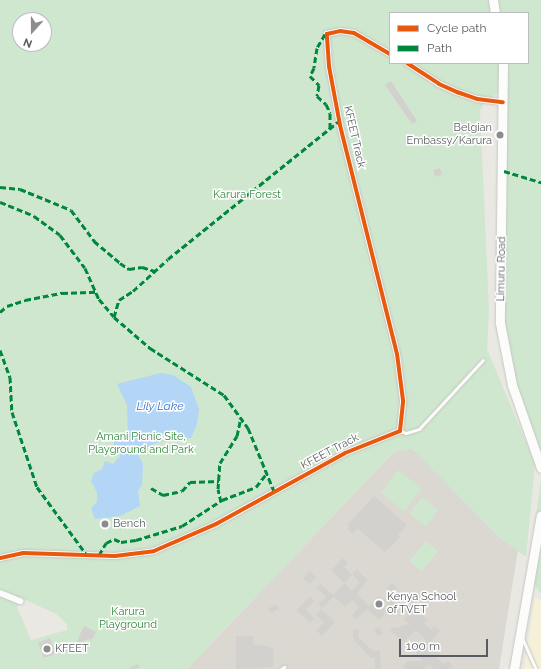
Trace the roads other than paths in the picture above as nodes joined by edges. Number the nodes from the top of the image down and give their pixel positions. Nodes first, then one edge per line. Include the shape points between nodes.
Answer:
1 (493, 0) edge
2 (495, 12) edge
3 (389, 53) edge
4 (409, 64) edge
5 (503, 64) edge
6 (502, 102) junction
7 (483, 360) dead end
8 (400, 431) junction
9 (541, 468) edge
10 (541, 515) edge
11 (535, 551) junction
12 (0, 558) edge
13 (0, 593) edge
14 (20, 601) dead end
15 (520, 635) junction
16 (511, 669) edge
17 (514, 669) edge
18 (536, 669) edge

1 - 2 main road
3 - 8 street, KFEET Track via 354,33 340,31 327,34 329,66 340,124 397,354 403,400
4 - 6 street via 439,84 457,92 477,100
5 - 6 main road, Limuru Road
6 - 9 main road, Limuru Road via 500,323 512,385
7 - 8 lane via 419,429 406,433
8 - 12 street, KFEET Track via 345,453 216,524 154,551 115,556 23,553
10 - 11 main road
11 - 15 main road
11 - 16 main road
13 - 14 street
15 - 17 main road
15 - 18 lane

